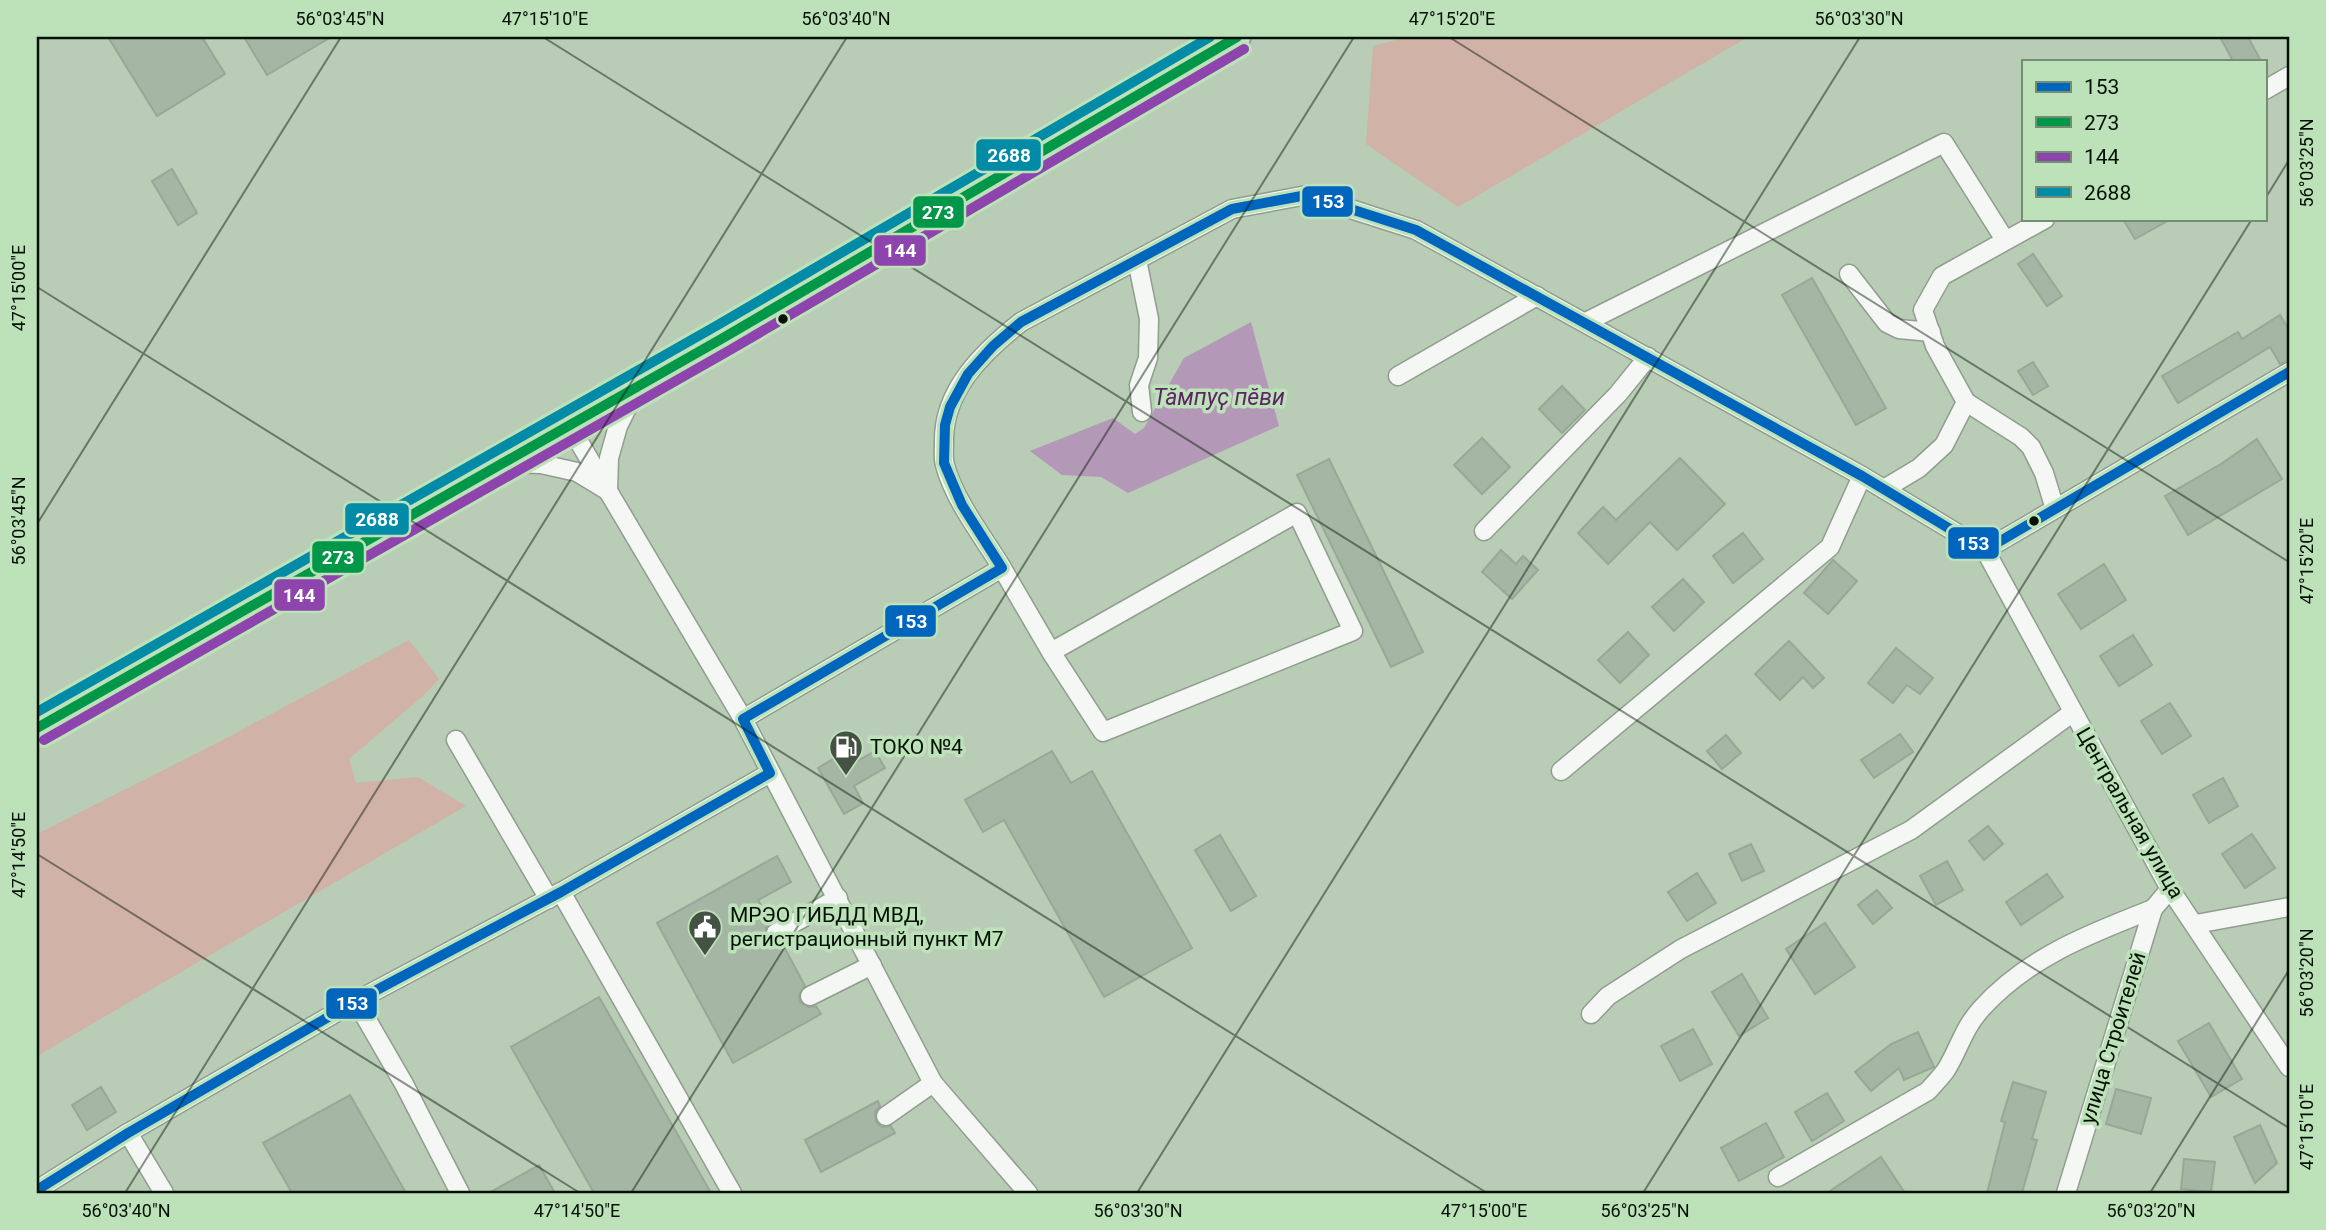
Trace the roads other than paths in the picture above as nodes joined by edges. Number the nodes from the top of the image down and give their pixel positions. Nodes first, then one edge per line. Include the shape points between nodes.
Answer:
1 (1237, 37) edge
2 (2289, 76) edge
3 (2266, 89) edge
4 (2043, 220) edge
5 (2005, 240) junction
6 (1137, 260) junction
7 (1849, 274) dead end
8 (1537, 296) junction
9 (1586, 322) junction
10 (1931, 332) junction
11 (1648, 357) junction
12 (2289, 372) edge
13 (1398, 376) dead end
14 (637, 386) junction
15 (1966, 402) junction
16 (1142, 412) dead end
17 (569, 425) junction
18 (503, 463) junction
19 (1862, 476) junction
20 (1884, 489) junction
21 (608, 491) junction
22 (2055, 509) junction
23 (1485, 531) dead end
24 (1985, 550) junction
25 (1002, 568) junction
26 (1051, 652) junction
27 (2072, 713) junction
28 (743, 719) junction
29 (37, 728) edge
30 (456, 740) dead end
31 (1561, 771) dead end
32 (770, 773) junction
33 (2170, 889) junction
34 (555, 896) junction
35 (838, 898) junction
36 (2289, 907) edge
37 (2152, 909) junction
38 (2196, 924) junction
39 (776, 933) dead end
40 (872, 965) junction
41 (810, 996) dead end
42 (356, 1001) junction
43 (1591, 1014) dead end
44 (2289, 1068) edge
45 (933, 1083) junction
46 (886, 1116) dead end
47 (128, 1133) junction
48 (1778, 1177) dead end
49 (37, 1190) edge
50 (164, 1193) edge
51 (460, 1193) edge
52 (732, 1193) edge
53 (1028, 1193) edge
54 (2066, 1193) edge

1 - 14 highway
2 - 3 street
4 - 5 street
5 - 9 street via 1944,143
5 - 10 street via 1942,275 1923,310
6 - 8 street via 1232,209 1307,195 1416,230
6 - 16 street via 1149,319 1148,358 1139,385
6 - 25 street via 1021,322 992,345 953,398 943,428 944,464
7 - 10 street via 1888,323 1899,329
8 - 9 street
8 - 13 street
9 - 11 street
10 - 15 street
11 - 19 street
11 - 23 street
12 - 22 street
14 - 17 highway
14 - 21 street via 609,458
15 - 20 street via 1944,445 1919,468
15 - 22 street via 2031,447
17 - 18 highway
17 - 21 street
18 - 21 street via 541,464 577,472
18 - 29 highway
19 - 20 street
19 - 31 street via 1830,547
20 - 24 street
21 - 28 street
22 - 24 street
24 - 27 street, Центральная улица
25 - 26 street
25 - 28 street
26 - 26 street via 1103,732 1353,631 1297,513
27 - 33 street, Центральная улица
27 - 43 street via 1911,830 1681,949 1608,996
28 - 32 street
30 - 34 street
32 - 34 street
32 - 35 street
33 - 37 street, улица Строителей
33 - 38 street, Центральная улица
34 - 42 street
34 - 52 street
35 - 39 street
35 - 40 street
36 - 38 street
37 - 48 street via 2076,939 2018,974 1963,1032 1946,1070 1928,1091
37 - 54 street, улица Строителей
38 - 44 street, Центральная улица
40 - 41 street
40 - 45 street
42 - 47 street
42 - 51 street
45 - 46 street
45 - 53 street
47 - 49 street
47 - 50 street

